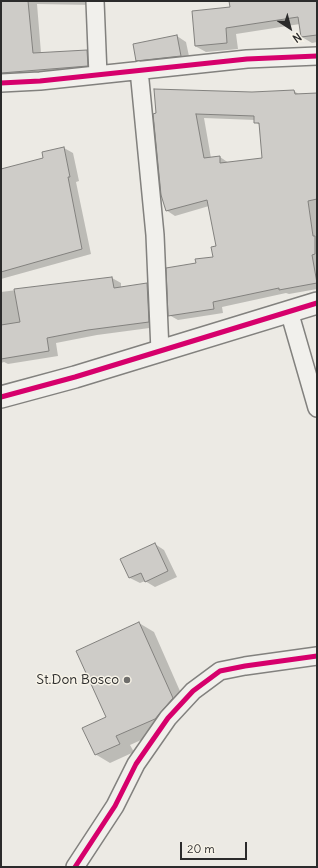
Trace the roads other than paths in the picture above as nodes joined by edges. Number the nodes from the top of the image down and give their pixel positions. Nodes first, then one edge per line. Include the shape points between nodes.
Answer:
1 (95, 1) edge
2 (317, 56) edge
3 (139, 70) junction
4 (98, 74) junction
5 (1, 83) edge
6 (317, 303) edge
7 (289, 311) junction
8 (160, 351) junction
9 (1, 397) edge
10 (317, 408) edge
11 (317, 656) edge
12 (75, 867) edge

1 - 4 street
2 - 3 street via 247,59
3 - 4 street
3 - 8 street via 155,235
4 - 5 street
6 - 7 street
7 - 8 street
7 - 10 street
8 - 9 street
11 - 12 street via 220,671 193,691 168,718 136,764 115,806

